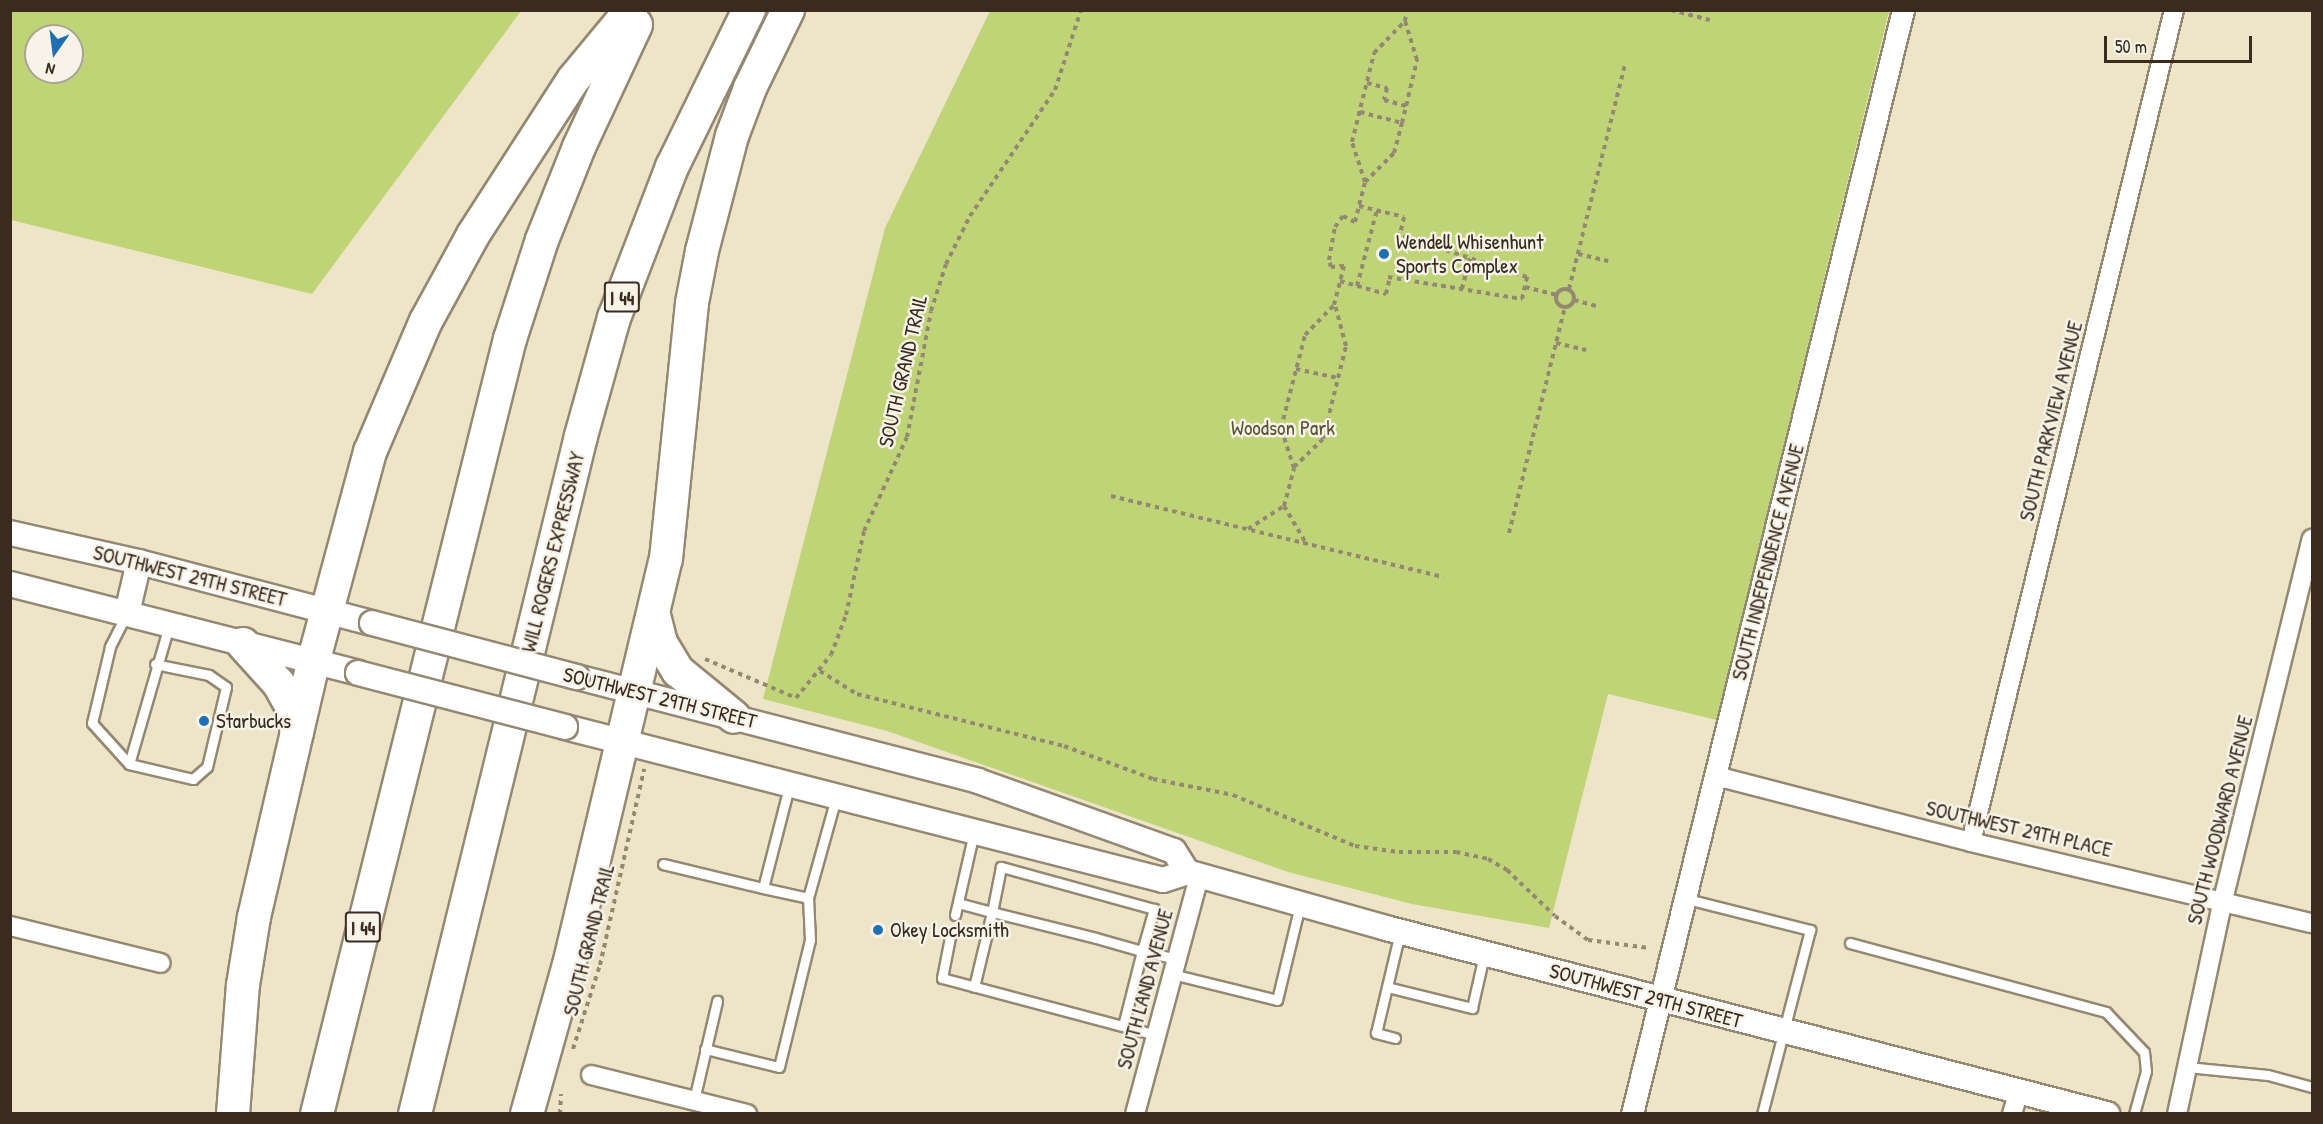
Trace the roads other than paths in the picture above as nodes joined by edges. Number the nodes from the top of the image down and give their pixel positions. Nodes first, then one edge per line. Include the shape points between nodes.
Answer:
1 (632, 10) edge
2 (643, 10) edge
3 (749, 10) edge
4 (788, 10) edge
5 (1903, 10) edge
6 (2174, 10) edge
7 (10, 533) edge
8 (2313, 539) edge
9 (139, 562) junction
10 (10, 584) edge
11 (327, 611) junction
12 (126, 614) junction
13 (654, 614) junction
14 (169, 624) junction
15 (243, 644) junction
16 (313, 663) junction
17 (155, 664) junction
18 (637, 692) junction
19 (734, 717) junction
20 (297, 735) junction
21 (624, 742) junction
22 (129, 764) junction
23 (1716, 776) junction
24 (790, 784) junction
25 (837, 796) junction
26 (974, 832) junction
27 (1971, 842) junction
28 (663, 864) dead end
29 (1193, 874) junction
30 (764, 888) junction
31 (1107, 896) junction
32 (808, 898) junction
33 (1687, 899) junction
34 (2223, 900) junction
35 (958, 903) junction
36 (1300, 905) junction
37 (1104, 906) dead end
38 (1030, 910) dead end
39 (992, 912) junction
40 (955, 915) dead end
41 (1028, 921) junction
42 (1079, 922) dead end
43 (2313, 922) edge
44 (10, 926) edge
45 (1099, 928) dead end
46 (951, 932) dead end
47 (1400, 932) junction
48 (1076, 933) junction
49 (1096, 938) junction
50 (1850, 944) dead end
51 (1143, 951) junction
52 (1485, 953) junction
53 (161, 963) dead end
54 (1174, 967) junction
55 (974, 987) junction
56 (1387, 987) junction
57 (1661, 1000) junction
58 (717, 1001) dead end
59 (1123, 1026) junction
60 (1783, 1032) junction
61 (1156, 1035) junction
62 (1395, 1038) dead end
63 (705, 1049) junction
64 (2187, 1067) junction
65 (591, 1075) dead end
66 (2313, 1087) edge
67 (694, 1100) junction
68 (2016, 1102) edge
69 (232, 1113) edge
70 (317, 1113) edge
71 (414, 1113) edge
72 (527, 1113) edge
73 (747, 1113) edge
74 (1135, 1113) edge
75 (1632, 1113) edge
76 (1762, 1113) edge
77 (2106, 1113) edge
78 (2134, 1113) edge
79 (2177, 1113) edge

1 - 11 highway via 573,80 473,235 426,321 370,452
2 - 70 highway, I 44 via 574,158 510,339
3 - 71 highway, WILL ROGERS EXPRESSWAY / I 44 via 672,167 614,318 578,446
4 - 13 highway via 750,88 732,136 702,251 687,353 675,498
5 - 23 street, SOUTH INDEPENDENCE AVENUE
6 - 27 street, SOUTH PARKVIEW AVENUE
7 - 9 main road, SOUTHWEST 29TH STREET
8 - 34 street, SOUTH WOODWARD AVENUE
9 - 11 main road, SOUTHWEST 29TH STREET
9 - 12 main road
10 - 12 main road, SOUTHWEST 29TH STREET
11 - 16 highway
11 - 18 main road, SOUTHWEST 29TH STREET, bridge
12 - 14 main road, SOUTHWEST 29TH STREET
12 - 22 lane via 110,647 92,723
13 - 18 highway
13 - 19 highway via 661,643 676,668
14 - 15 main road, SOUTHWEST 29TH STREET
14 - 17 lane
15 - 16 main road, SOUTHWEST 29TH STREET
15 - 20 highway via 279,684 293,709
16 - 20 highway
16 - 21 main road, SOUTHWEST 29TH STREET, bridge
17 - 22 lane
17 - 22 lane via 221,680 226,687 225,702 202,775 193,779
18 - 19 main road, SOUTHWEST 29TH STREET
18 - 21 highway
19 - 29 main road, SOUTHWEST 29TH STREET via 986,784 1174,851
20 - 69 highway via 254,917 243,985
21 - 24 main road, SOUTHWEST 29TH STREET
21 - 72 highway via 569,965
23 - 27 street, SOUTHWEST 29TH PLACE
23 - 33 street, SOUTH INDEPENDENCE AVENUE
24 - 25 main road, SOUTHWEST 29TH STREET
24 - 30 lane
25 - 26 main road, SOUTHWEST 29TH STREET
25 - 32 lane
26 - 29 main road, SOUTHWEST 29TH STREET via 1163,880
26 - 35 lane
27 - 34 street, SOUTHWEST 29TH PLACE
28 - 30 lane
29 - 36 main road, SOUTHWEST 29TH STREET
29 - 54 street, SOUTH LAND AVENUE
30 - 32 lane
31 - 37 lane
31 - 39 lane via 1036,883 1001,867
31 - 51 lane via 1154,909
32 - 63 lane via 810,940 779,1067
33 - 57 street, SOUTH INDEPENDENCE AVENUE
33 - 60 lane via 1810,930
34 - 43 street, SOUTHWEST 29TH PLACE
34 - 64 street, SOUTH WOODWARD AVENUE
35 - 39 lane
35 - 40 lane
36 - 47 main road, SOUTHWEST 29TH STREET
36 - 54 lane via 1277,1000
38 - 41 lane
39 - 41 lane
39 - 55 lane
41 - 48 lane via 1053,922
42 - 48 lane
44 - 53 street
45 - 49 lane
46 - 55 lane via 942,978
47 - 52 main road, SOUTHWEST 29TH STREET
47 - 56 lane
48 - 49 lane
49 - 51 lane
50 - 78 lane via 2106,1012 2144,1052 2146,1071
51 - 54 lane
51 - 59 lane
52 - 56 lane via 1472,1008
52 - 57 main road, SOUTHWEST 29TH STREET
54 - 61 street, SOUTH LAND AVENUE
55 - 59 lane
56 - 62 lane via 1376,1033
57 - 60 main road, SOUTHWEST 29TH STREET
57 - 75 street, SOUTH INDEPENDENCE AVENUE
58 - 63 lane
59 - 61 lane
60 - 68 main road, SOUTHWEST 29TH STREET
60 - 76 lane
61 - 74 street, SOUTH LAND AVENUE
63 - 67 lane
64 - 66 lane via 2268,1075
64 - 79 street, SOUTH WOODWARD AVENUE
65 - 67 street
67 - 73 street
68 - 77 main road, SOUTHWEST 29TH STREET

